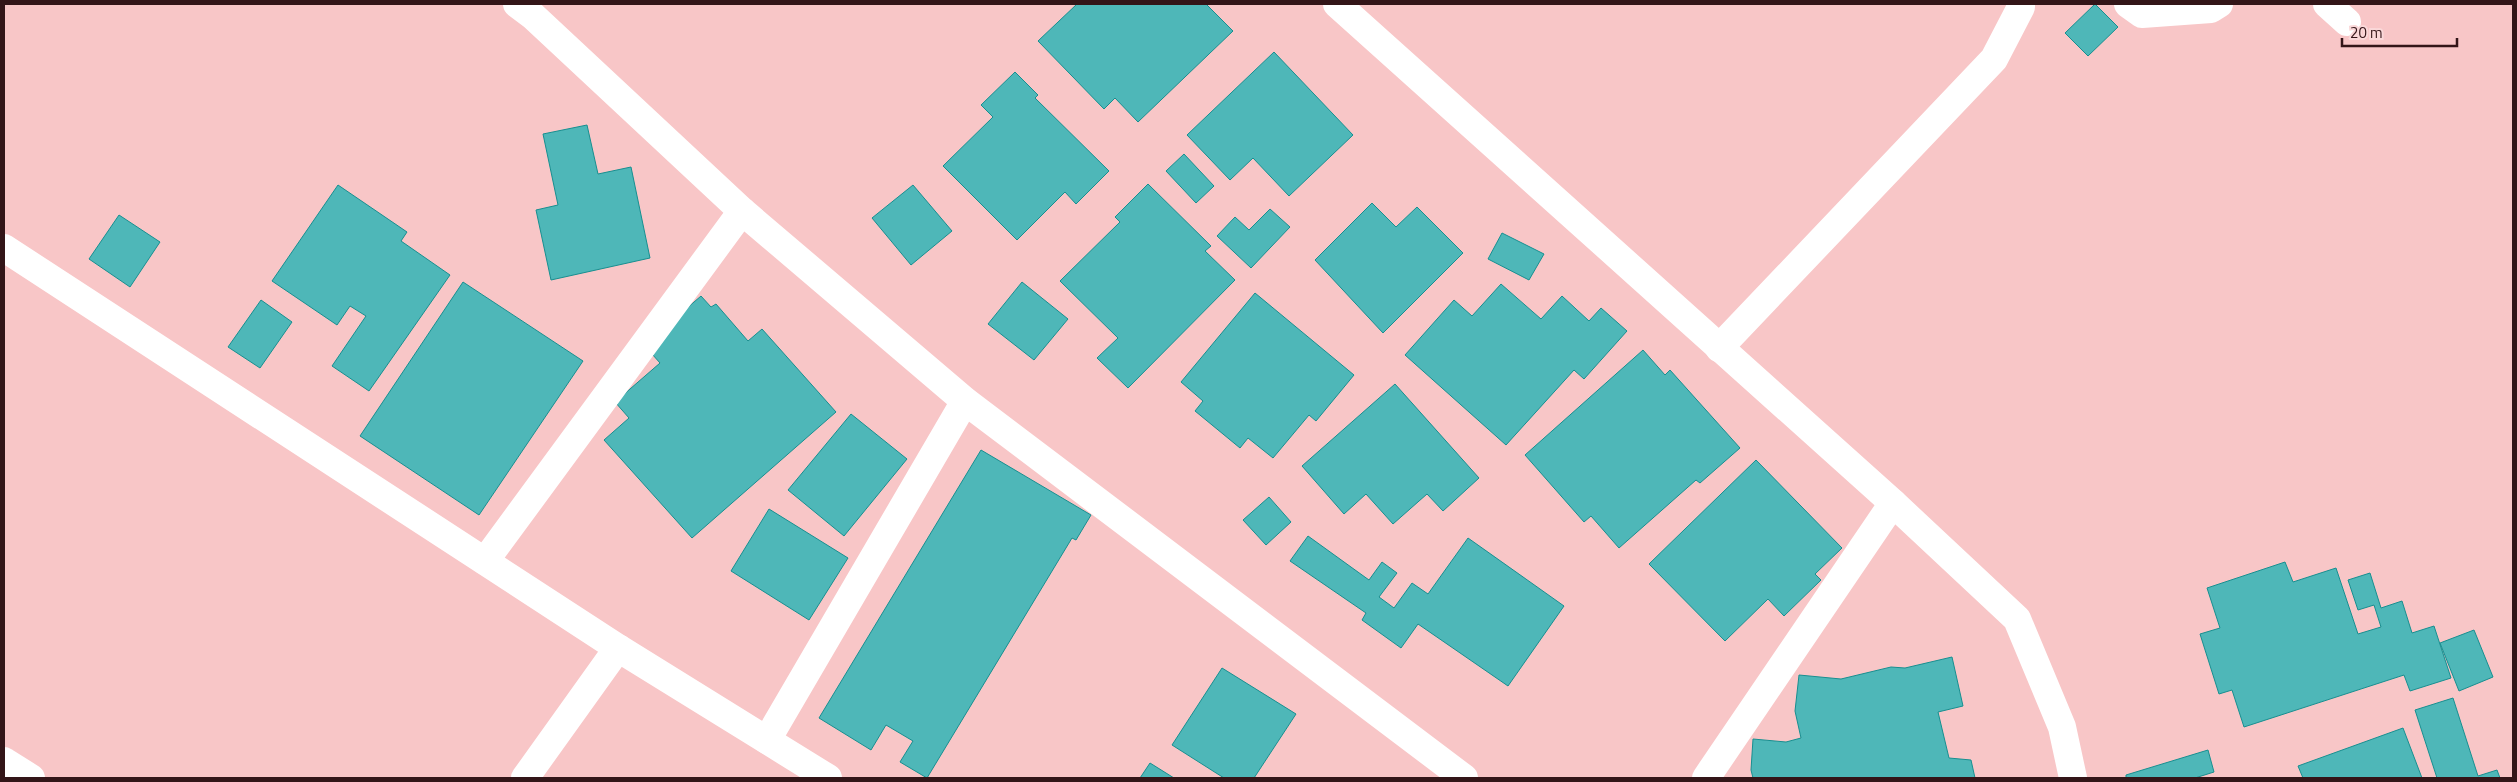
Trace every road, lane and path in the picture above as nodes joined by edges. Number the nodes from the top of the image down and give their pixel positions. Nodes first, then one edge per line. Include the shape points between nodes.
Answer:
1 (1337, 4) edge
2 (2020, 4) edge
3 (2128, 4) edge
4 (2219, 4) edge
5 (2327, 4) edge
6 (532, 8) edge
7 (2347, 22) dead end
8 (742, 211) junction
9 (4, 248) edge
10 (1719, 348) junction
11 (966, 401) junction
12 (1893, 503) junction
13 (485, 561) junction
14 (618, 648) junction
15 (767, 740) junction
16 (4, 761) edge
17 (4, 766) edge
18 (27, 778) edge
19 (31, 778) edge
20 (525, 778) edge
21 (828, 778) edge
22 (1464, 778) edge
23 (1706, 778) edge
24 (2073, 778) edge

1 - 10 street
2 - 10 street via 1994,58
3 - 4 street via 2142,14 2211,9
5 - 7 street
6 - 8 street
8 - 11 street
8 - 13 street
9 - 13 street
10 - 12 street
11 - 15 street
11 - 22 street
12 - 23 street
12 - 24 street via 2017,619 2062,727
13 - 14 street
14 - 15 street
14 - 20 street
15 - 21 street
16 - 19 street
17 - 18 street

